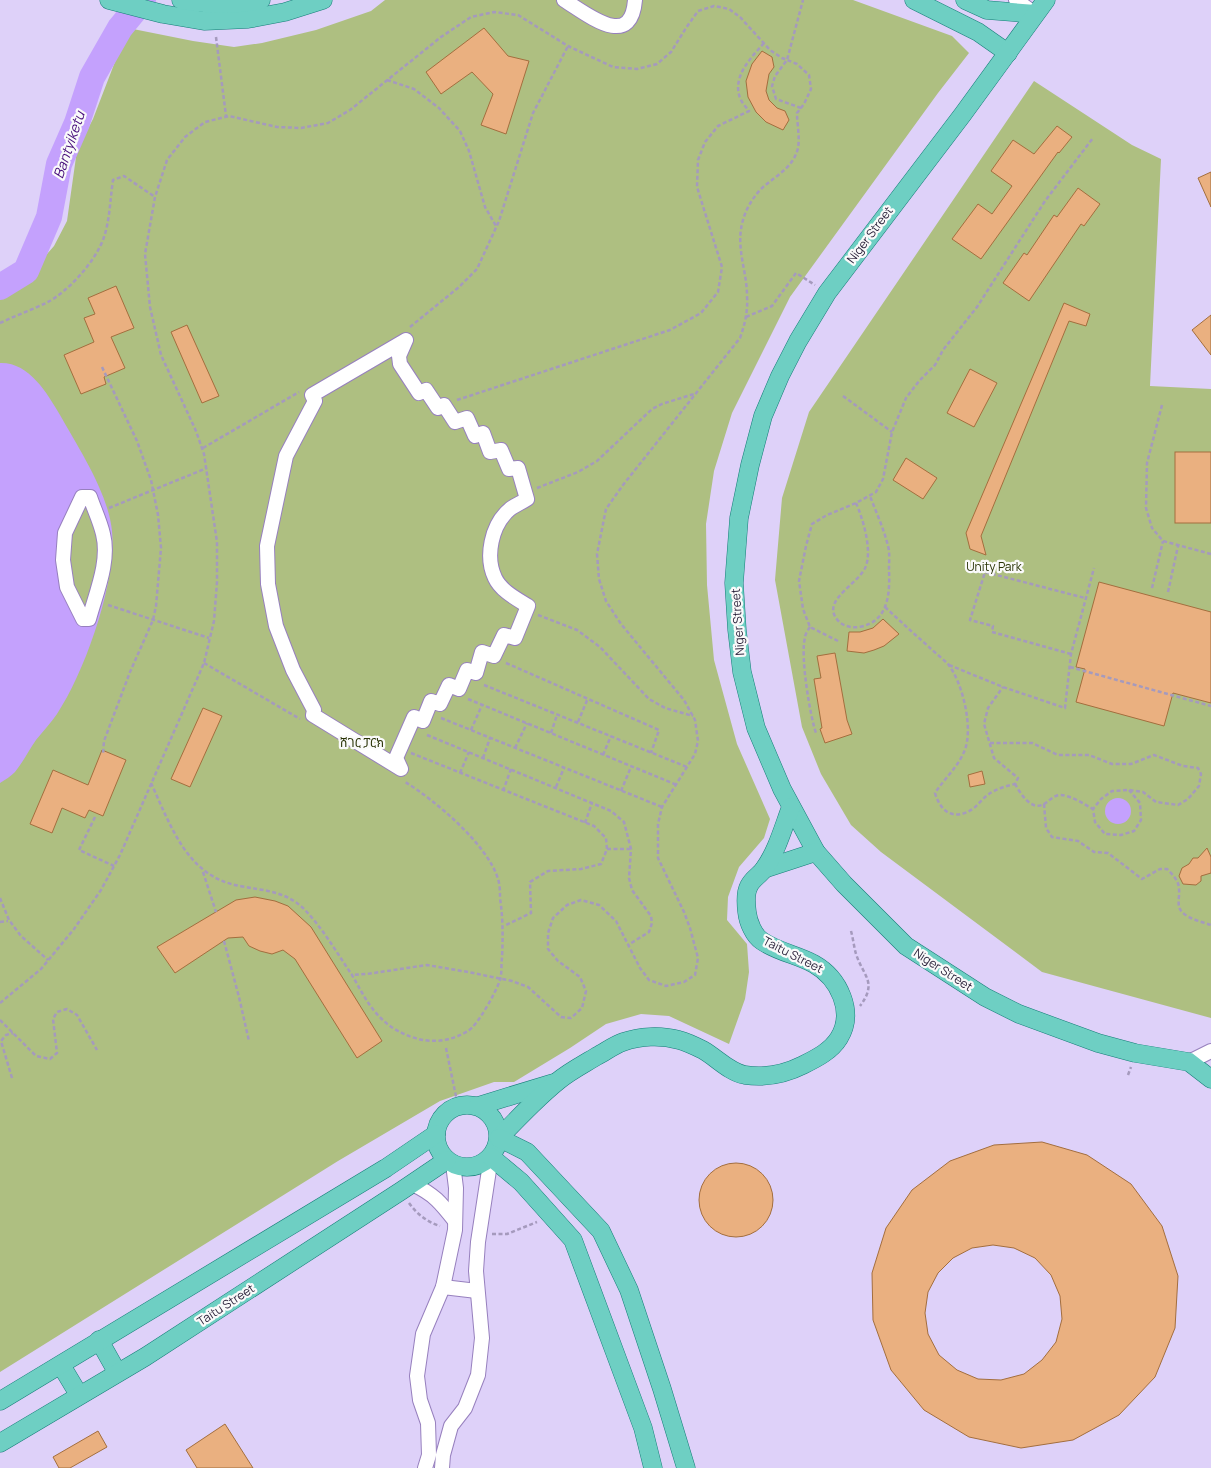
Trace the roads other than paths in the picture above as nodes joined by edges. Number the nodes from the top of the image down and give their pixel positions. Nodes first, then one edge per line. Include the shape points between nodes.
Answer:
1 (109, 0) edge
2 (181, 0) edge
3 (261, 0) edge
4 (323, 0) edge
5 (564, 0) edge
6 (635, 0) edge
7 (914, 0) edge
8 (965, 0) edge
9 (1016, 0) edge
10 (1046, 0) edge
11 (1035, 14) junction
12 (1008, 53) junction
13 (82, 497) joint
14 (409, 727) joint
15 (791, 807) junction
16 (816, 852) junction
17 (764, 869) junction
18 (1211, 1051) edge
19 (1189, 1062) junction
20 (1211, 1079) edge
21 (558, 1081) junction
22 (478, 1106) junction
23 (436, 1134) junction
24 (499, 1138) junction
25 (491, 1157) junction
26 (450, 1162) junction
27 (412, 1184) junction
28 (455, 1221) junction
29 (443, 1286) junction
30 (476, 1291) junction
31 (100, 1340) junction
32 (61, 1365) junction
33 (117, 1372) junction
34 (79, 1395) junction
35 (0, 1401) edge
36 (428, 1423) junction
37 (451, 1426) junction
38 (1, 1439) edge
39 (424, 1468) edge
40 (442, 1468) edge
41 (653, 1468) edge
42 (686, 1468) edge

1 - 4 main road via 204,21 248,20
2 - 3 main road via 245,3
5 - 6 street via 608,26 620,27 628,23
7 - 12 main road via 978,32
8 - 11 main road via 987,10
9 - 11 street
10 - 11 main road, Niger Street
11 - 12 main road, Niger Street
12 - 15 main road, Niger Street via 827,293 798,341 763,416 739,518 734,583 737,630 742,672 756,728
13 - 13 street via 65,533 63,560 68,587 84,620 89,619 104,565 104,535 90,497
14 - 14 street via 396,758 401,769 313,715 314,710 293,670 276,626 268,584 266,546 286,456 315,401 312,395 406,340 399,356 400,364 418,393 426,390 438,408 444,405 455,422 466,418 475,436 483,433 490,452 501,450 510,470 518,468 527,500 510,510 500,522 490,558 495,580 528,606 515,638 504,635 494,656 482,652 476,673 466,670 459,689 449,685 440,704 431,701 423,721 414,717
15 - 16 main road, Niger Street
15 - 17 main road, Taitu Street via 779,842
16 - 17 main road
16 - 19 main road, Niger Street via 906,946 986,997 1019,1014 1098,1043
17 - 21 main road, Taitu Street via 748,886 747,913 752,927 761,941 814,964 837,985 844,1002 845,1021 833,1046 790,1072 759,1076 743,1075 684,1042 658,1036 640,1038 621,1042
18 - 19 street
19 - 20 main road, Niger Street
21 - 22 main road
21 - 24 main road
22 - 23 main road via 468,1104 449,1110 442,1117
22 - 24 main road via 494,1119
23 - 26 main road via 440,1151
23 - 31 main road via 386,1168
24 - 25 main road
24 - 42 main road via 527,1152 601,1231 629,1290
25 - 26 main road via 473,1166
25 - 30 street via 478,1242
25 - 41 main road via 521,1182 572,1240 643,1428
26 - 27 main road, Taitu Street
26 - 28 street via 456,1188
27 - 28 street via 428,1192
27 - 33 main road, Taitu Street
28 - 29 street
29 - 30 street
29 - 36 street via 423,1334 417,1376 420,1400
30 - 37 street via 482,1338 478,1375 465,1408
31 - 32 main road
31 - 33 main road
32 - 34 main road
32 - 35 main road
33 - 34 main road, Taitu Street
34 - 38 main road, Taitu Street
36 - 37 street
36 - 39 street via 429,1455
37 - 40 street

